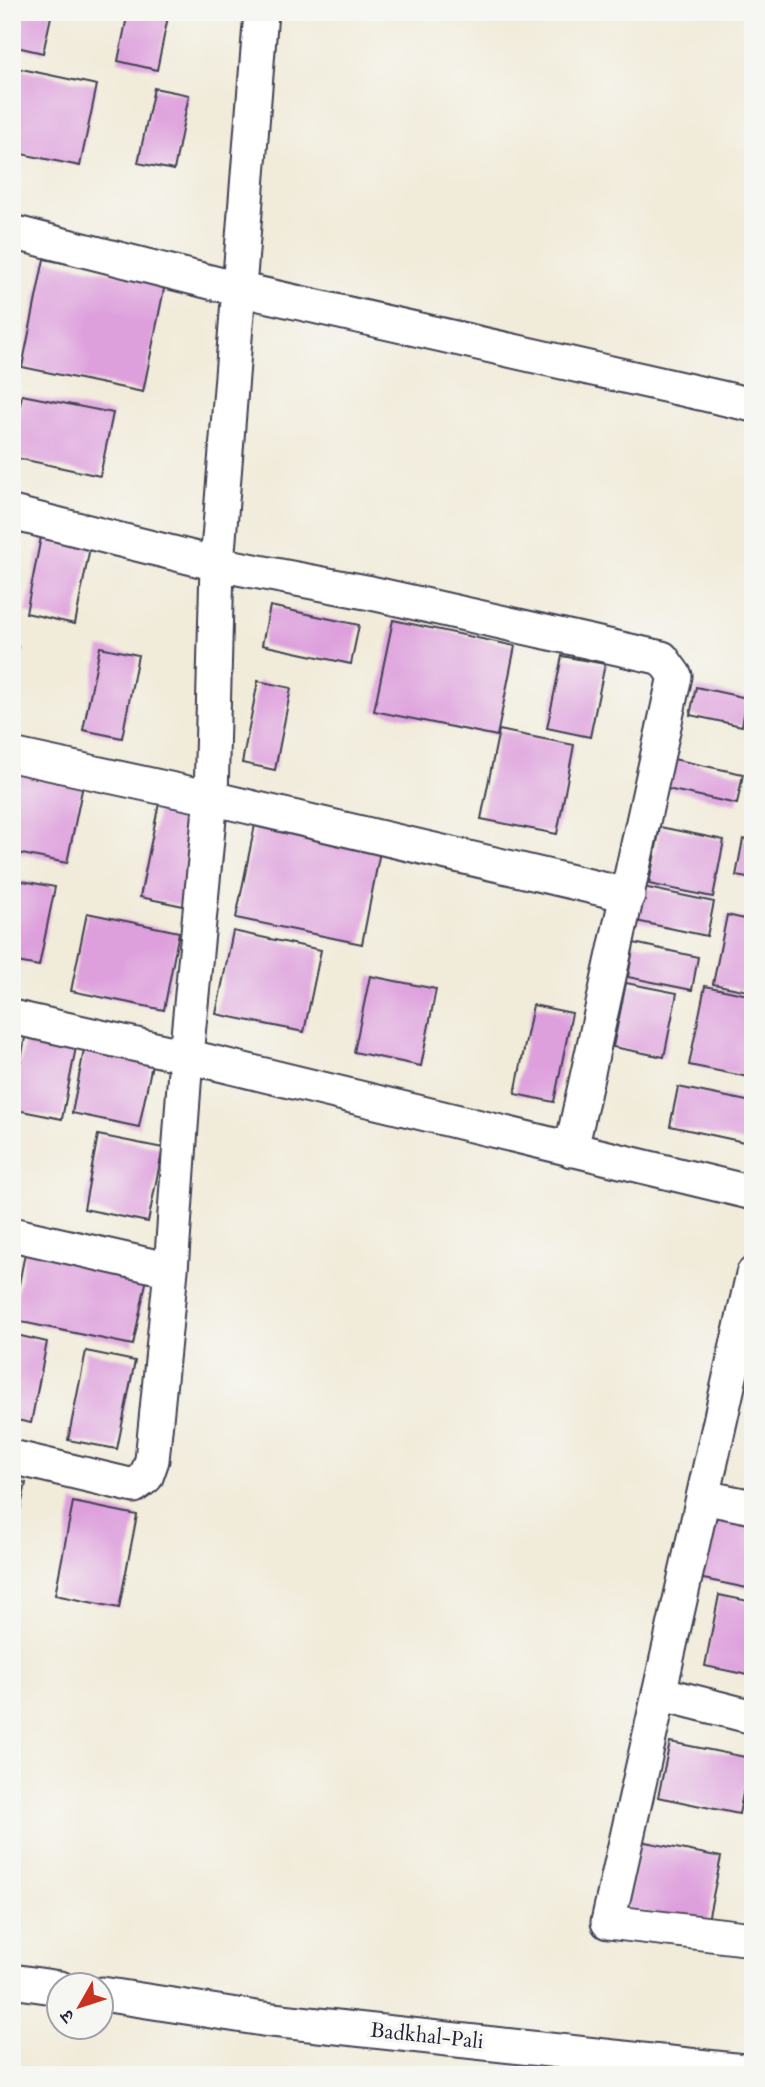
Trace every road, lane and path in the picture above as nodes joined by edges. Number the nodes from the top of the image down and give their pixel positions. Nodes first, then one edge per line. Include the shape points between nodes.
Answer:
1 (261, 12) edge
2 (12, 232) edge
3 (238, 289) junction
4 (753, 405) edge
5 (12, 513) edge
6 (217, 564) junction
7 (12, 755) edge
8 (211, 798) junction
9 (628, 895) junction
10 (12, 1017) edge
11 (186, 1056) junction
12 (571, 1150) junction
13 (753, 1193) edge
14 (12, 1234) edge
15 (170, 1270) junction
16 (753, 1275) edge
17 (12, 1457) edge
18 (703, 1497) junction
19 (753, 1507) edge
20 (659, 1693) junction
21 (753, 1717) edge
22 (753, 1939) edge
23 (12, 1981) edge
24 (46, 1986) edge
25 (116, 1996) edge
26 (753, 2072) edge

1 - 3 street
2 - 3 street
3 - 4 street
3 - 6 street
5 - 6 street
6 - 8 street
6 - 9 street via 371,593 662,659 676,676
7 - 8 street
8 - 9 street
8 - 11 street
9 - 12 street
10 - 11 street
11 - 12 street
11 - 15 street
12 - 13 street
14 - 15 street
15 - 17 street via 152,1460 146,1477 134,1486
16 - 18 street
18 - 19 street
18 - 20 street
20 - 21 street
20 - 22 street via 608,1922
23 - 24 street
25 - 26 street, Badkhal-Pali via 263,2018

